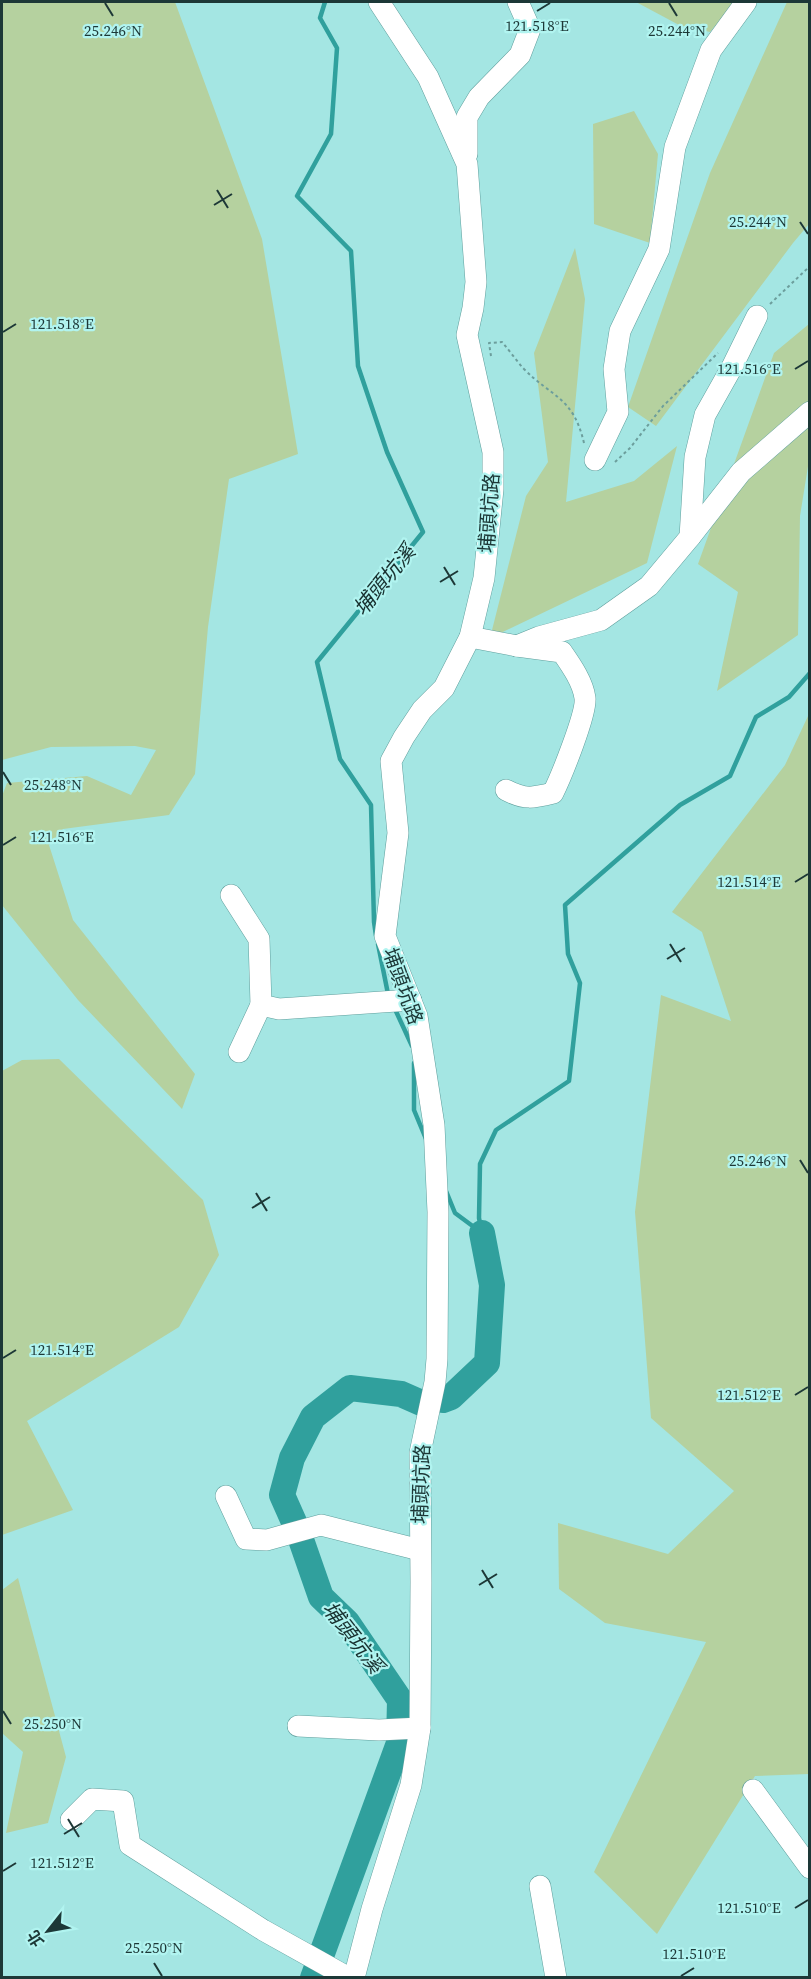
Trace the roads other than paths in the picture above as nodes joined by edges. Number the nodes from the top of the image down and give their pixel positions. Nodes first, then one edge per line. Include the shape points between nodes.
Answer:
1 (379, 2) edge
2 (518, 2) edge
3 (746, 2) edge
4 (467, 164) junction
5 (758, 316) dead end
6 (810, 412) edge
7 (595, 460) dead end
8 (690, 537) junction
9 (470, 637) junction
10 (517, 646) junction
11 (506, 790) dead end
12 (231, 895) dead end
13 (398, 1001) junction
14 (261, 1005) junction
15 (239, 1052) dead end
16 (226, 1496) dead end
17 (420, 1550) junction
18 (298, 1726) dead end
19 (420, 1728) junction
20 (753, 1790) dead end
21 (71, 1820) dead end
22 (810, 1868) edge
23 (540, 1886) dead end
24 (349, 1977) edge
25 (354, 1977) edge
26 (556, 1977) edge

1 - 4 street, 埔頭坑路 via 429,77
2 - 4 street via 530,29 520,55 479,97 467,117
3 - 7 street via 711,50 675,147 659,249 620,331 614,369 618,412
4 - 9 street, 埔頭坑路 via 476,282 467,335 493,452 484,578
5 - 8 street via 705,415 695,457
6 - 8 street via 741,472
8 - 10 street via 649,586 601,620
9 - 10 street
9 - 13 street, 埔頭坑路 via 444,687 422,710 391,761 398,833 385,936
10 - 11 street via 562,652 574,669 586,700 553,793 520,797
12 - 14 street via 259,939
13 - 14 street via 279,1009
13 - 17 street, 埔頭坑路 via 417,1016 434,1125 438,1212 437,1359 420,1453
14 - 15 street
16 - 17 street via 246,1539 267,1540 321,1525
17 - 19 street, 埔頭坑路
18 - 19 street
19 - 25 street, 埔頭坑路 via 411,1785
20 - 22 street
21 - 24 street via 92,1798 123,1801 130,1845 272,1935
23 - 26 street

